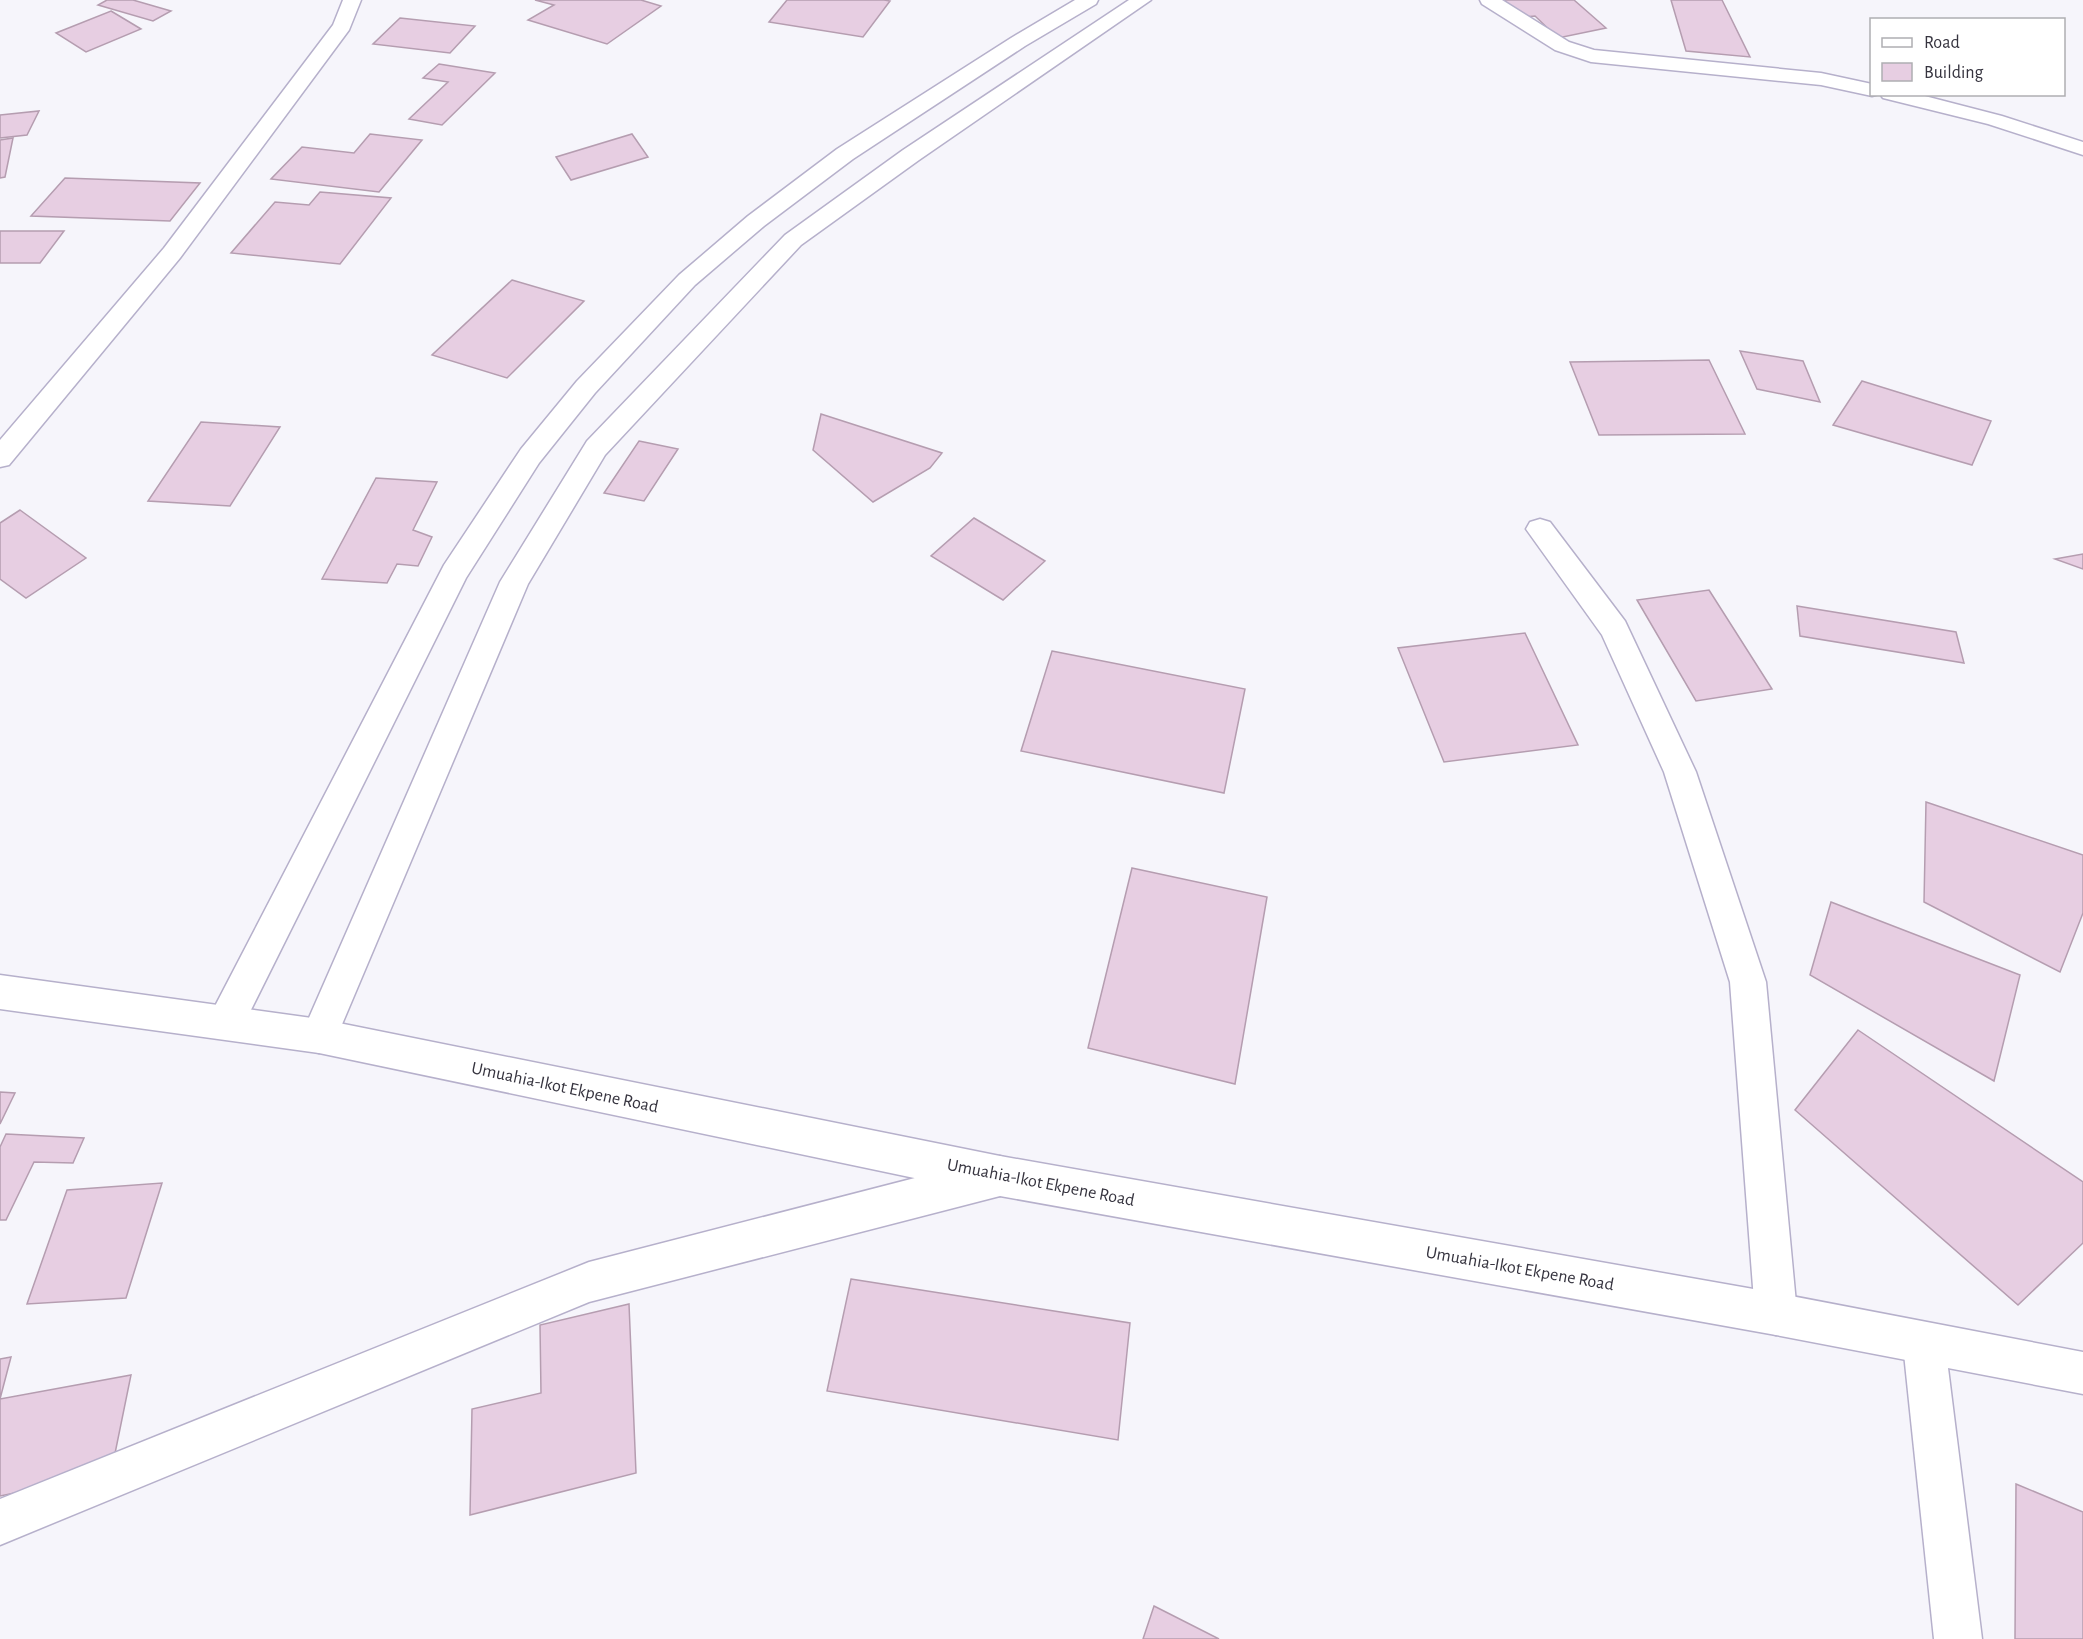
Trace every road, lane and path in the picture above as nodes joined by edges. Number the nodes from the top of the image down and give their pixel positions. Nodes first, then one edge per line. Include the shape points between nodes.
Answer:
1 (352, 0) edge
2 (1089, 0) edge
3 (1142, 0) edge
4 (1489, 0) edge
5 (1870, 90) edge
6 (1898, 96) edge
7 (2083, 149) edge
8 (0, 458) edge
9 (1540, 529) dead end
10 (0, 992) edge
11 (225, 1022) junction
12 (319, 1036) junction
13 (1000, 1176) junction
14 (1776, 1314) junction
15 (1924, 1344) junction
16 (2083, 1373) edge
17 (0, 1522) edge
18 (1958, 1639) edge

1 - 8 street via 342,26 172,253
2 - 11 street via 845,154 756,221 687,280 586,387 530,456 454,573
3 - 12 street via 911,155 793,240 596,448 514,582
4 - 5 street via 1562,46 1591,56 1821,79
6 - 7 street via 1995,120
9 - 14 street via 1614,629 1657,721 1680,772 1748,982
10 - 11 street, Umuahia-Ikot Ekpene Road
11 - 12 street, Umuahia-Ikot Ekpene Road
12 - 13 street, Umuahia-Ikot Ekpene Road
13 - 14 street, Umuahia-Ikot Ekpene Road
13 - 17 street via 589,1282
14 - 15 street, Umuahia-Ikot Ekpene Road
15 - 16 street, Umuahia-Ikot Ekpene Road
15 - 18 street

